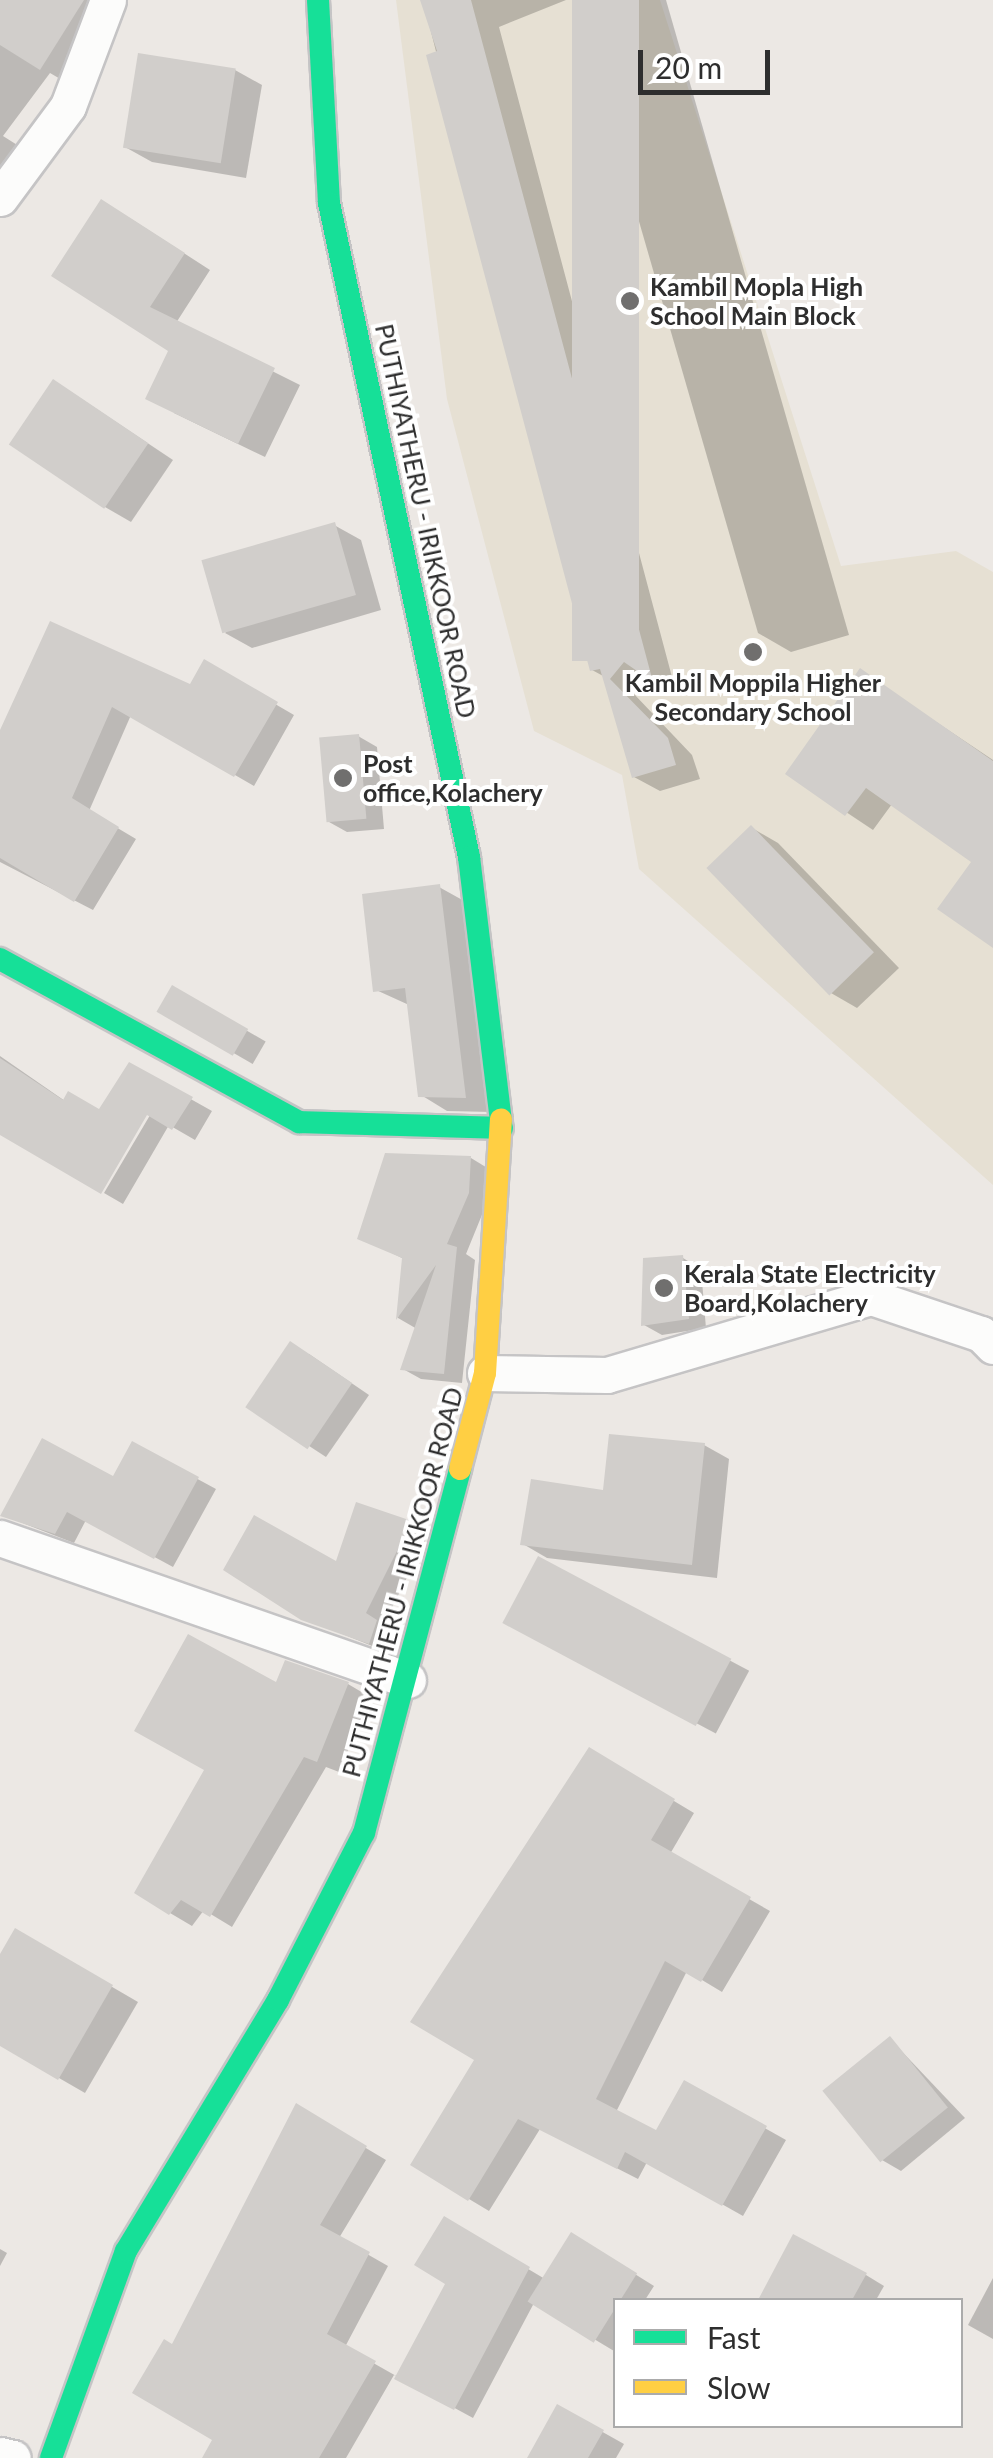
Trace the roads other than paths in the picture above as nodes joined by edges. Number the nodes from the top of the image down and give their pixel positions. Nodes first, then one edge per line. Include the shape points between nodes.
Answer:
1 (108, 0) edge
2 (318, 0) edge
3 (0, 198) edge
4 (0, 959) edge
5 (502, 1128) junction
6 (993, 1346) edge
7 (485, 1372) junction
8 (0, 1538) edge
9 (408, 1680) junction
10 (0, 2454) edge
11 (13, 2458) edge
12 (51, 2458) edge

1 - 3 street via 68,106
2 - 5 main road, PUTHIYATHERU - IRIKKOOR ROAD via 329,203 469,857
4 - 5 main road via 299,1122
5 - 7 main road, PUTHIYATHERU - IRIKKOOR ROAD
6 - 7 street via 981,1334 871,1297 607,1375
7 - 9 main road, PUTHIYATHERU - IRIKKOOR ROAD
8 - 9 street
9 - 12 main road, PUTHIYATHERU - IRIKKOOR ROAD via 364,1833 269,2017 126,2251
10 - 11 street

